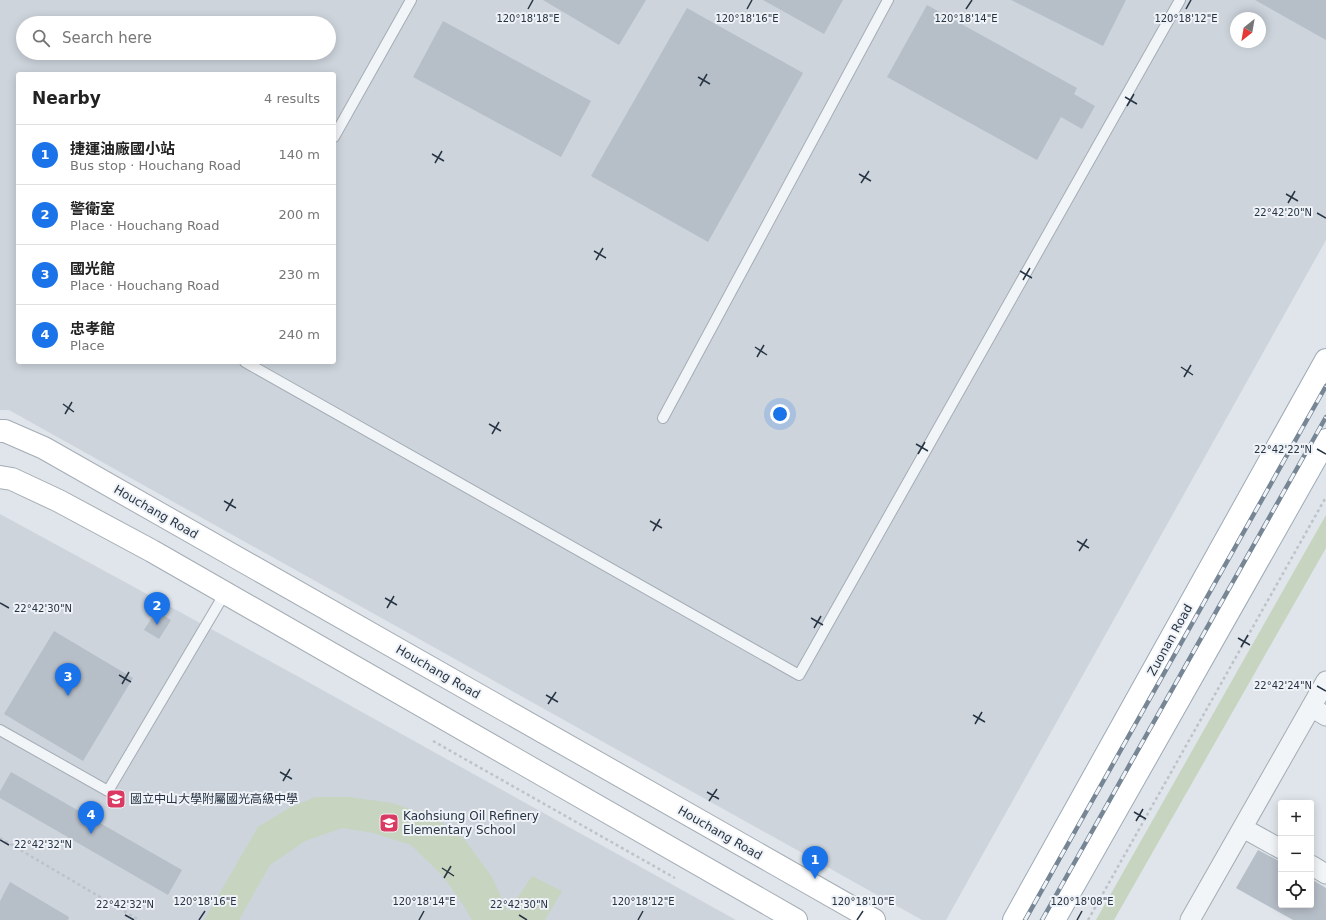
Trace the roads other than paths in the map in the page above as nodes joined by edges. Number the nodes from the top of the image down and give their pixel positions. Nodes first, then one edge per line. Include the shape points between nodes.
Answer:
1 (411, 0) edge
2 (888, 0) edge
3 (1180, 0) edge
4 (336, 133) edge
5 (1326, 360) edge
6 (249, 364) edge
7 (662, 418) dead end
8 (0, 431) edge
9 (1326, 440) edge
10 (0, 476) edge
11 (225, 593) junction
12 (1326, 681) edge
13 (1318, 712) edge
14 (0, 730) edge
15 (1243, 828) junction
16 (1278, 847) edge
17 (1314, 867) edge
18 (1326, 874) edge
19 (796, 920) edge
20 (874, 920) edge
21 (1014, 920) edge
22 (1054, 920) edge
23 (1190, 920) edge

1 - 4 lane
2 - 7 lane
3 - 6 lane via 799,675
5 - 21 street, Zuonan Road
8 - 20 street, Houchang Road via 44,448
9 - 22 street
10 - 11 street via 12,478 59,501
11 - 14 lane via 108,791
11 - 19 street
12 - 13 street
13 - 15 street
15 - 16 street
15 - 23 street
17 - 18 street

